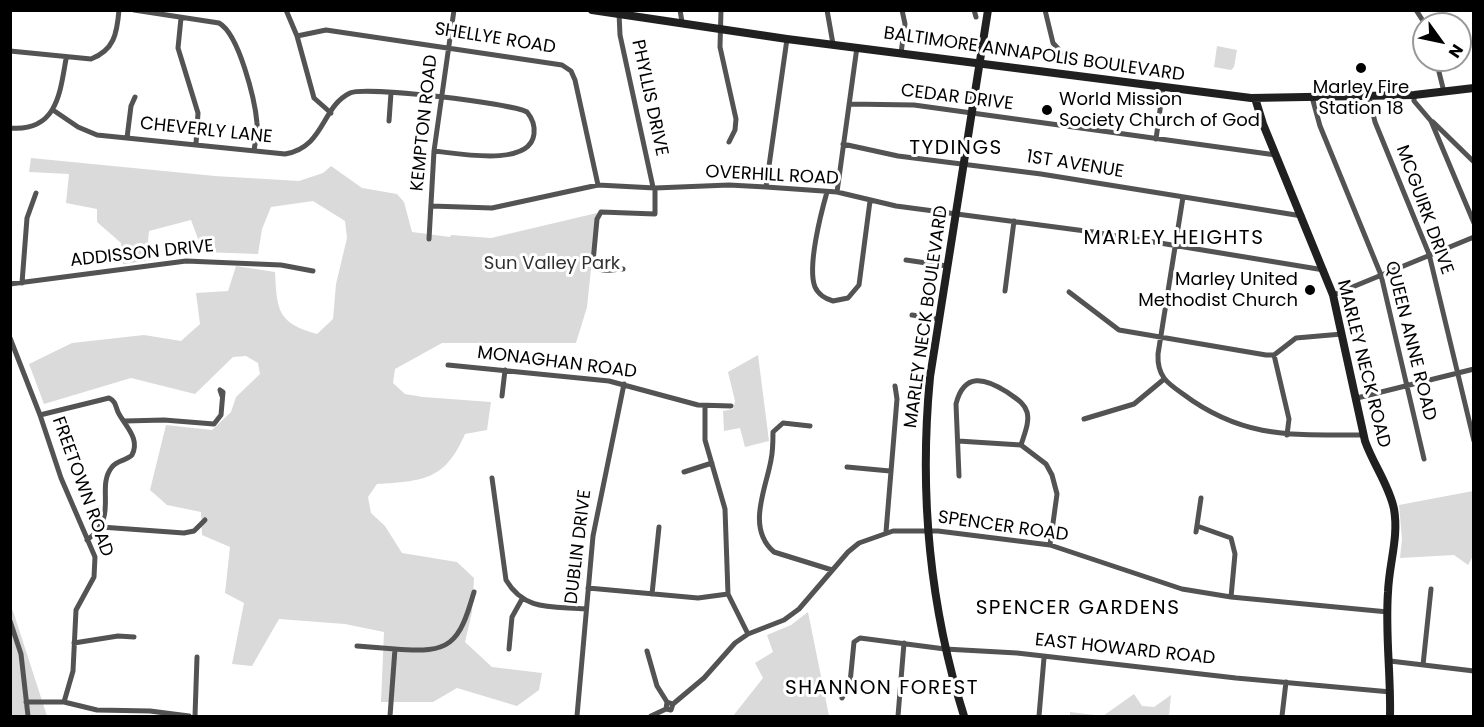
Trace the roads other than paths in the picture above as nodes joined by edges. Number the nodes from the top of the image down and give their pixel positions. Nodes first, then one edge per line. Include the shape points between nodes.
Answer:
1 (119, 10) edge
2 (134, 10) edge
3 (286, 10) edge
4 (454, 10) edge
5 (592, 10) edge
6 (680, 10) edge
7 (721, 10) edge
8 (827, 10) edge
9 (902, 10) edge
10 (988, 10) edge
11 (1045, 10) edge
12 (619, 12) edge
13 (181, 18) junction
14 (682, 22) junction
15 (720, 29) junction
16 (297, 36) junction
17 (787, 39) junction
18 (833, 44) junction
19 (448, 47) junction
20 (857, 47) junction
21 (10, 51) edge
22 (901, 53) junction
23 (1062, 53) dead end
24 (66, 59) junction
25 (979, 64) junction
26 (1439, 72) edge
27 (1164, 88) junction
28 (1473, 88) edge
29 (1444, 92) junction
30 (391, 93) junction
31 (1414, 95) junction
32 (135, 97) dead end
33 (442, 97) junction
34 (1312, 97) junction
35 (1369, 97) junction
36 (1255, 98) junction
37 (849, 104) junction
38 (53, 110) junction
39 (331, 113) junction
40 (970, 114) junction
41 (389, 121) dead end
42 (1431, 121) junction
43 (10, 128) edge
44 (128, 138) junction
45 (1156, 139) junction
46 (729, 142) dead end
47 (196, 144) junction
48 (843, 144) junction
49 (254, 151) junction
50 (434, 151) junction
51 (1473, 151) edge
52 (1276, 155) junction
53 (1466, 155) junction
54 (1473, 162) edge
55 (964, 164) junction
56 (598, 185) junction
57 (766, 187) junction
58 (654, 188) junction
59 (827, 192) junction
60 (837, 192) junction
61 (36, 193) dead end
62 (1183, 197) junction
63 (870, 201) junction
64 (431, 206) junction
65 (956, 213) junction
66 (1302, 216) junction
67 (1014, 221) junction
68 (1473, 223) edge
69 (1473, 237) edge
70 (429, 239) dead end
71 (1176, 246) junction
72 (1429, 254) junction
73 (906, 260) dead end
74 (947, 266) junction
75 (623, 269) dead end
76 (1324, 270) junction
77 (313, 271) dead end
78 (1381, 275) junction
79 (22, 283) junction
80 (10, 284) edge
81 (1005, 291) dead end
82 (1069, 292) dead end
83 (1333, 294) junction
84 (912, 315) dead end
85 (939, 319) junction
86 (1342, 334) junction
87 (1160, 337) junction
88 (10, 338) edge
89 (1274, 354) junction
90 (448, 365) dead end
91 (1473, 369) edge
92 (505, 370) junction
93 (1458, 372) junction
94 (1163, 380) junction
95 (624, 384) junction
96 (1407, 386) junction
97 (895, 387) dead end
98 (222, 396) dead end
99 (502, 396) dead end
100 (1357, 398) junction
101 (705, 406) junction
102 (731, 406) dead end
103 (40, 415) junction
104 (1084, 419) dead end
105 (125, 421) junction
106 (810, 426) dead end
107 (1287, 435) junction
108 (1364, 435) junction
109 (958, 441) junction
110 (1473, 441) edge
111 (1021, 445) junction
112 (1424, 459) dead end
113 (712, 463) junction
114 (847, 467) dead end
115 (890, 471) junction
116 (684, 472) dead end
117 (959, 476) dead end
118 (492, 478) dead end
119 (1202, 498) dead end
120 (205, 520) dead end
121 (101, 527) junction
122 (659, 527) dead end
123 (926, 530) junction
124 (886, 532) junction
125 (87, 540) junction
126 (1050, 545) junction
127 (832, 570) junction
128 (588, 588) junction
129 (1431, 589) dead end
130 (474, 592) dead end
131 (652, 594) junction
132 (728, 594) junction
133 (1231, 597) junction
134 (522, 599) junction
135 (586, 609) junction
136 (1388, 612) junction
137 (10, 621) edge
138 (748, 634) junction
139 (134, 637) dead end
140 (74, 643) junction
141 (904, 643) junction
142 (357, 645) dead end
143 (395, 649) junction
144 (509, 649) dead end
145 (945, 649) junction
146 (647, 651) dead end
147 (197, 657) dead end
148 (1044, 658) junction
149 (1390, 661) junction
150 (1423, 665) junction
151 (1473, 670) edge
152 (1286, 682) junction
153 (1391, 692) junction
154 (842, 698) dead end
155 (26, 702) junction
156 (64, 702) junction
157 (669, 706) junction
158 (28, 717) edge
159 (189, 717) edge
160 (195, 717) edge
161 (390, 717) edge
162 (577, 717) edge
163 (651, 717) edge
164 (676, 717) edge
165 (898, 717) edge
166 (964, 717) edge
167 (1039, 717) edge
168 (1282, 717) edge
169 (1390, 717) edge

1 - 24 street via 114,40 102,55
2 - 13 street
3 - 16 street
4 - 19 street, KEMPTON ROAD
5 - 12 main road, BALTIMORE ANNAPOLIS BOULEVARD
6 - 14 street
7 - 15 street
8 - 18 street
9 - 22 street via 905,24
10 - 25 main road, MARLEY NECK BOULEVARD
11 - 23 street via 1053,43
12 - 14 main road, BALTIMORE ANNAPOLIS BOULEVARD
12 - 58 street, PHYLLIS DRIVE via 620,35
13 - 47 street via 178,48 198,113
13 - 49 street via 219,23 230,34 256,117
14 - 15 main road, BALTIMORE ANNAPOLIS BOULEVARD
15 - 17 main road, BALTIMORE ANNAPOLIS BOULEVARD
15 - 46 street via 720,47 736,119
16 - 19 street, SHELLYE ROAD via 326,30
16 - 39 street via 314,98
17 - 18 main road, BALTIMORE ANNAPOLIS BOULEVARD
17 - 57 street
18 - 20 main road, BALTIMORE ANNAPOLIS BOULEVARD
19 - 33 street, KEMPTON ROAD
19 - 56 street, SHELLYE ROAD via 557,63 571,71
20 - 22 main road, BALTIMORE ANNAPOLIS BOULEVARD
20 - 37 street
21 - 24 street
22 - 25 main road, BALTIMORE ANNAPOLIS BOULEVARD
24 - 38 street via 61,92
25 - 27 main road, BALTIMORE ANNAPOLIS BOULEVARD
25 - 40 main road, MARLEY NECK BOULEVARD
26 - 29 street
27 - 36 main road, BALTIMORE ANNAPOLIS BOULEVARD
27 - 45 street
28 - 29 main road, BALTIMORE ANNAPOLIS BOULEVARD
29 - 31 main road, BALTIMORE ANNAPOLIS BOULEVARD
30 - 33 street, CHEVERLY LANE
30 - 39 street, CHEVERLY LANE via 350,93
30 - 41 street
31 - 35 main road, BALTIMORE ANNAPOLIS BOULEVARD
31 - 42 street via 1414,101
32 - 44 street
33 - 50 street, KEMPTON ROAD
33 - 50 street, CHEVERLY LANE via 520,108 530,116 534,134 525,148 494,157
34 - 35 main road, BALTIMORE ANNAPOLIS BOULEVARD
34 - 36 main road, BALTIMORE ANNAPOLIS BOULEVARD
34 - 78 street, QUEEN ANNE ROAD via 1320,126
35 - 72 street, MCGUIRK DRIVE via 1375,122
36 - 52 main road, MARLEY NECK ROAD
37 - 40 street, CEDAR DRIVE via 914,105
37 - 48 street
38 - 43 street via 33,125
38 - 44 street, CHEVERLY LANE via 88,133
39 - 49 street, CHEVERLY LANE via 314,139 300,149 285,154
40 - 45 street, CEDAR DRIVE
40 - 55 main road, MARLEY NECK BOULEVARD
42 - 53 street
42 - 68 street
44 - 47 street, CHEVERLY LANE
45 - 52 street, CEDAR DRIVE
47 - 49 street, CHEVERLY LANE
48 - 55 street, 1ST AVENUE
48 - 60 street
50 - 64 street, KEMPTON ROAD
51 - 53 street
52 - 66 main road, MARLEY NECK ROAD
53 - 54 street
55 - 62 street, 1ST AVENUE
55 - 65 main road, MARLEY NECK BOULEVARD
56 - 58 street, OVERHILL ROAD
56 - 64 street, OVERHILL ROAD via 492,208
57 - 58 street, OVERHILL ROAD
57 - 59 street, OVERHILL ROAD
58 - 75 street, PHYLLIS DRIVE via 655,214 601,212 597,219 595,267
59 - 60 street, OVERHILL ROAD
59 - 63 street via 816,232 813,281 820,294 833,301 848,298 859,285
60 - 63 street, OVERHILL ROAD
61 - 79 street via 27,218
62 - 66 street, 1ST AVENUE
62 - 71 street
63 - 65 street, OVERHILL ROAD
64 - 70 street, KEMPTON ROAD
65 - 67 street, OVERHILL ROAD
65 - 74 main road, MARLEY NECK BOULEVARD
66 - 76 main road, MARLEY NECK ROAD
67 - 71 street, OVERHILL ROAD
67 - 81 street
69 - 72 street
71 - 76 street, OVERHILL ROAD
71 - 87 street
72 - 78 street
72 - 93 street, MCGUIRK DRIVE
73 - 74 street
74 - 85 main road, MARLEY NECK BOULEVARD
76 - 83 main road, MARLEY NECK ROAD
77 - 79 street, ADDISSON DRIVE via 211,260
78 - 83 street
78 - 96 street, QUEEN ANNE ROAD
79 - 80 street, ADDISSON DRIVE
82 - 87 street via 1119,330
83 - 86 main road, MARLEY NECK ROAD
84 - 85 street
85 - 123 main road, MARLEY NECK BOULEVARD via 925,435
86 - 89 street via 1296,338
86 - 100 main road, MARLEY NECK ROAD
87 - 89 street
87 - 94 street via 1157,361
88 - 103 street, FREETOWN ROAD
89 - 107 street via 1289,419
90 - 92 street, MONAGHAN ROAD
91 - 93 street
92 - 95 street, MONAGHAN ROAD
92 - 99 street
93 - 96 street
93 - 110 street, MCGUIRK DRIVE
94 - 104 street via 1134,404
94 - 107 street via 1218,416
95 - 101 street, MONAGHAN ROAD
95 - 128 street, DUBLIN DRIVE via 592,536
96 - 100 street
96 - 112 street, QUEEN ANNE ROAD
97 - 115 street
98 - 105 street via 221,415 214,423
100 - 108 main road, MARLEY NECK ROAD
101 - 102 street, MONAGHAN ROAD
101 - 113 street via 704,433
103 - 105 street via 106,397 114,399
103 - 125 street, FREETOWN ROAD
105 - 121 street via 135,449 109,471
106 - 127 street via 783,423 773,432 759,508 762,532 774,552
107 - 108 street
108 - 136 main road, MARLEY NECK ROAD via 1394,509
109 - 111 street
109 - 111 street via 958,394 970,383 981,380 999,387 1024,407 1028,415
109 - 117 street
111 - 126 street via 1037,456 1052,475 1057,494
113 - 116 street
113 - 132 street via 725,509
114 - 115 street
115 - 124 street
118 - 134 street via 506,580
119 - 133 street via 1197,529 1231,538 1235,554
120 - 121 street via 194,531 184,533
121 - 125 street
122 - 131 street
123 - 124 street, SPENCER ROAD
123 - 126 street, SPENCER ROAD
123 - 145 main road, MARLEY NECK BOULEVARD
124 - 127 street, SPENCER ROAD via 859,543
125 - 140 street, FREETOWN ROAD via 95,570 76,610
126 - 133 street, SPENCER ROAD via 1182,589
127 - 138 street, SPENCER ROAD via 799,609 784,620
128 - 131 street
128 - 135 street, DUBLIN DRIVE
129 - 150 street
130 - 143 street via 465,623 444,646 424,652
131 - 132 street via 707,598
132 - 138 street
133 - 136 street, SPENCER ROAD
134 - 135 street via 533,605
134 - 144 street via 512,617
135 - 162 street, DUBLIN DRIVE
136 - 149 main road, MARLEY NECK ROAD
137 - 155 street via 21,654
138 - 157 street, SPENCER ROAD
139 - 140 street
140 - 156 street, FREETOWN ROAD via 73,671
141 - 145 street, EAST HOWARD ROAD
141 - 154 street, EAST HOWARD ROAD via 856,639 850,683
141 - 165 street
142 - 143 street
143 - 161 street
145 - 148 street, EAST HOWARD ROAD
145 - 166 main road, MARLEY NECK BOULEVARD
146 - 157 street via 657,686
147 - 160 street
148 - 152 street, EAST HOWARD ROAD
148 - 167 street
149 - 150 street
149 - 153 main road, MARLEY NECK ROAD
150 - 151 street
152 - 153 street, EAST HOWARD ROAD
152 - 168 street
153 - 169 main road, MARLEY NECK ROAD
155 - 156 street
155 - 158 street
156 - 159 street via 97,710 150,711
157 - 163 street, SPENCER ROAD
157 - 164 street

